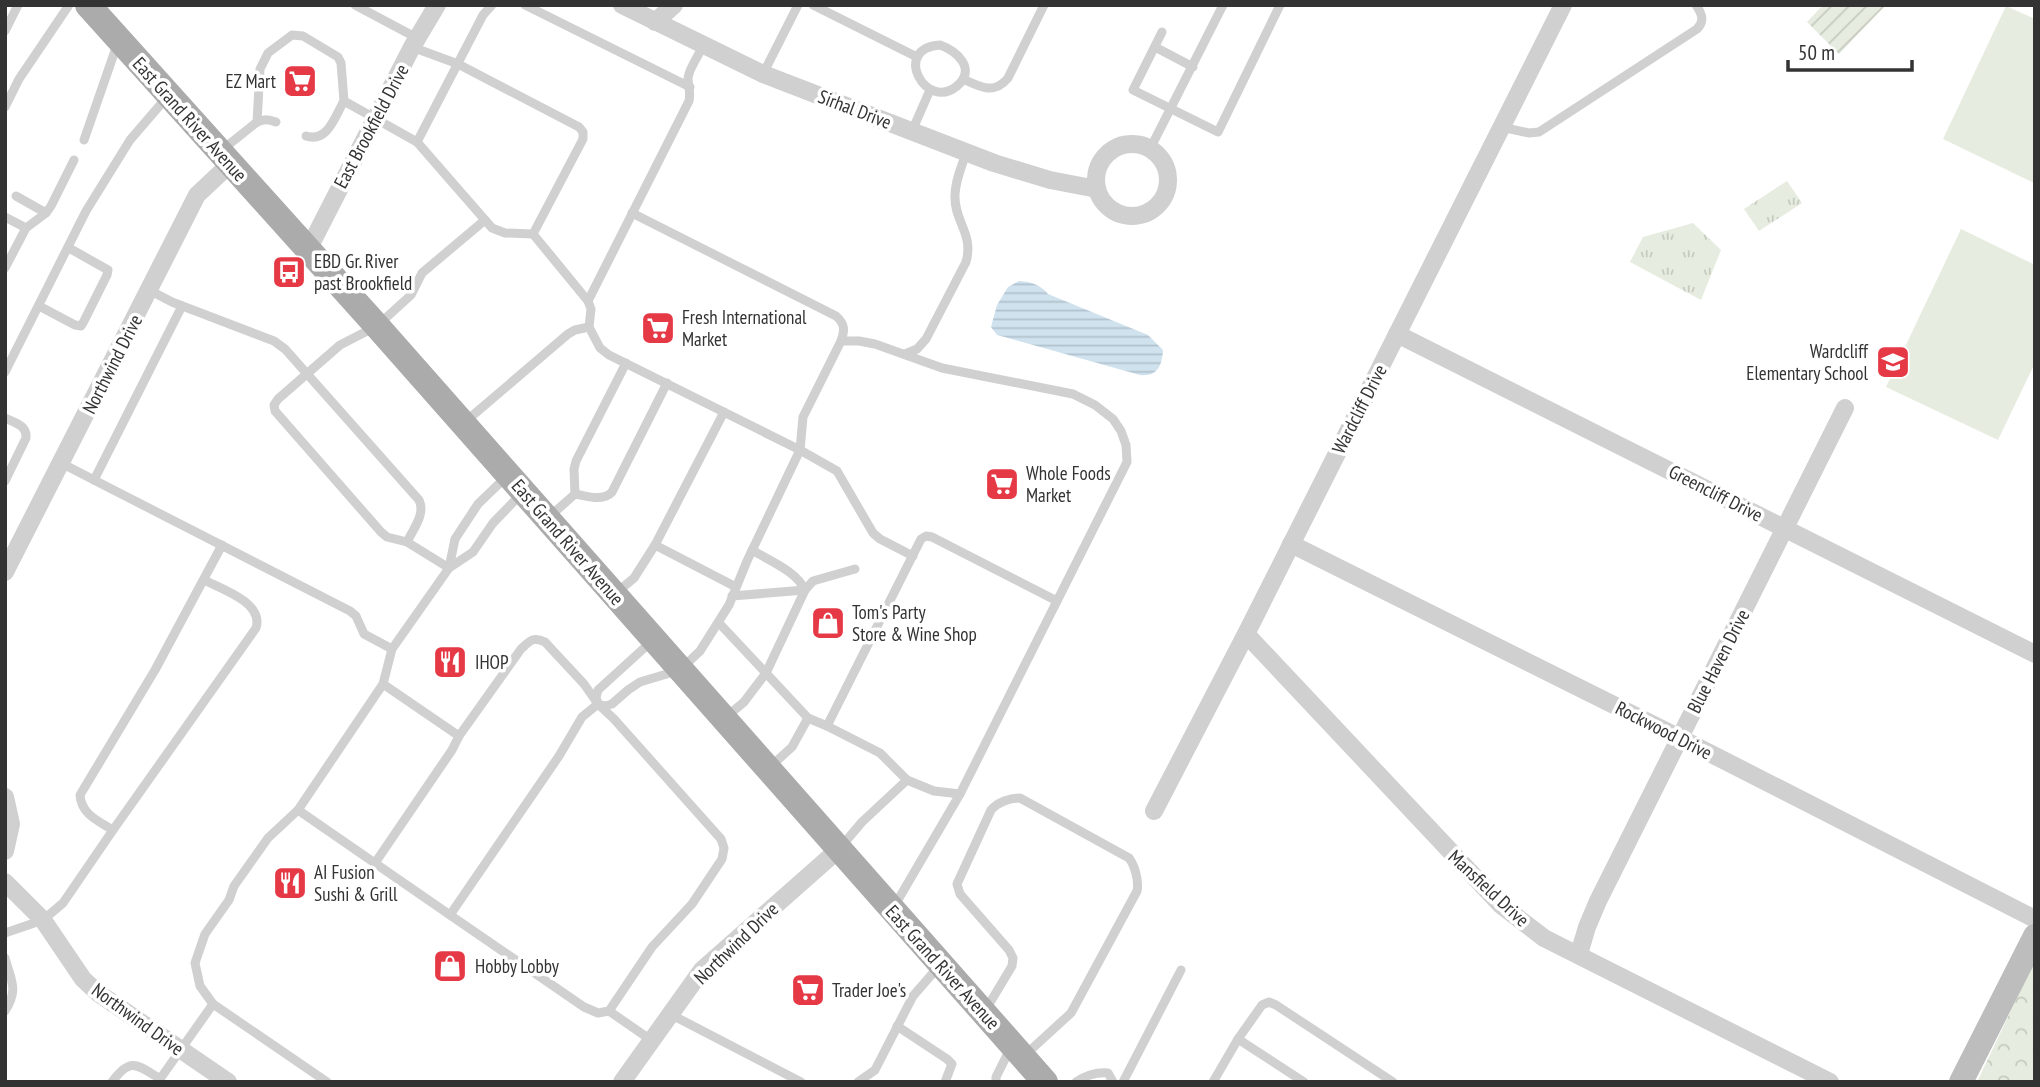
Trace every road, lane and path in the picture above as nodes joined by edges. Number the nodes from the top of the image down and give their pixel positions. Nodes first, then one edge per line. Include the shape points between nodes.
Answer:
1 (18, 5) edge
2 (69, 5) edge
3 (88, 5) edge
4 (355, 5) edge
5 (437, 5) edge
6 (492, 5) edge
7 (525, 5) edge
8 (622, 5) edge
9 (674, 5) edge
10 (798, 5) edge
11 (813, 5) edge
12 (1044, 5) edge
13 (1223, 5) edge
14 (1280, 5) edge
15 (1563, 5) edge
16 (1696, 5) edge
17 (655, 22) junction
18 (5, 31) edge
19 (1162, 32) dead end
20 (119, 39) junction
21 (415, 43) junction
22 (704, 46) junction
23 (1155, 47) junction
24 (917, 57) junction
25 (458, 64) junction
26 (1193, 67) junction
27 (763, 74) junction
28 (963, 79) junction
29 (690, 87) junction
30 (930, 89) junction
31 (169, 95) junction
32 (344, 100) junction
33 (5, 107) edge
34 (1171, 109) junction
35 (375, 118) junction
36 (257, 122) junction
37 (276, 122) dead end
38 (1501, 127) junction
39 (912, 131) junction
40 (306, 136) dead end
41 (84, 140) dead end
42 (417, 142) junction
43 (1150, 149) junction
44 (967, 152) junction
45 (225, 158) junction
46 (74, 160) dead end
47 (1097, 189) junction
48 (16, 196) dead end
49 (46, 213) junction
50 (632, 214) junction
51 (5, 217) edge
52 (485, 220) junction
53 (26, 228) junction
54 (533, 234) junction
55 (69, 248) junction
56 (308, 250) junction
57 (5, 268) edge
58 (149, 290) junction
59 (588, 301) junction
60 (39, 306) junction
61 (182, 306) junction
62 (377, 326) junction
63 (589, 327) junction
64 (1397, 334) junction
65 (841, 341) junction
66 (905, 354) junction
67 (626, 363) junction
68 (5, 372) edge
69 (307, 373) junction
70 (667, 383) junction
71 (1845, 408) dead end
72 (724, 412) junction
73 (5, 418) edge
74 (463, 424) junction
75 (800, 450) junction
76 (61, 463) junction
77 (93, 480) junction
78 (5, 481) edge
79 (516, 483) junction
80 (575, 494) junction
81 (547, 519) junction
82 (1785, 528) junction
83 (407, 542) junction
84 (1291, 544) junction
85 (222, 545) junction
86 (654, 545) junction
87 (752, 550) junction
88 (913, 556) junction
89 (449, 568) junction
90 (855, 569) dead end
91 (5, 572) edge
92 (204, 580) junction
93 (805, 590) junction
94 (734, 592) junction
95 (614, 595) junction
96 (1057, 601) junction
97 (719, 623) junction
98 (1246, 634) junction
99 (654, 639) junction
100 (392, 649) junction
101 (2035, 653) edge
102 (680, 670) junction
103 (766, 673) junction
104 (383, 684) junction
105 (598, 704) junction
106 (808, 718) junction
107 (724, 719) junction
108 (827, 726) junction
109 (459, 736) junction
110 (1680, 738) junction
111 (768, 770) junction
112 (907, 780) junction
113 (960, 794) junction
114 (5, 797) edge
115 (298, 810) junction
116 (1154, 811) dead end
117 (113, 830) junction
118 (839, 849) junction
119 (5, 851) edge
120 (375, 863) junction
121 (5, 882) edge
122 (892, 910) junction
123 (450, 915) junction
124 (2035, 919) edge
125 (43, 920) junction
126 (5, 933) edge
127 (2035, 936) edge
128 (1579, 954) junction
129 (5, 958) edge
130 (941, 963) junction
131 (1181, 970) dead end
132 (213, 1004) junction
133 (5, 1011) edge
134 (609, 1011) junction
135 (984, 1013) junction
136 (670, 1014) junction
137 (897, 1026) junction
138 (1238, 1039) junction
139 (651, 1040) junction
140 (180, 1050) junction
141 (1018, 1051) junction
142 (875, 1070) junction
143 (161, 1080) edge
144 (226, 1081) edge
145 (112, 1082) edge
146 (327, 1082) edge
147 (622, 1082) edge
148 (801, 1082) edge
149 (858, 1082) edge
150 (874, 1082) edge
151 (944, 1082) edge
152 (996, 1082) edge
153 (1045, 1082) edge
154 (1076, 1082) edge
155 (1113, 1082) edge
156 (1123, 1082) edge
157 (1213, 1082) edge
158 (1304, 1082) edge
159 (1393, 1082) edge
160 (1830, 1082) edge
161 (1961, 1082) edge

1 - 18 lane
2 - 33 lane
3 - 20 main road, East Grand River Avenue
4 - 21 lane
5 - 21 street, East Brookfield Drive
6 - 25 lane
7 - 29 lane
8 - 17 street, Sirhal Drive
9 - 17 street
10 - 27 lane
11 - 24 lane
12 - 28 lane via 1003,84 988,89
13 - 26 lane
14 - 34 lane via 1218,132
15 - 38 street, Wardcliff Drive
16 - 38 lane via 1702,17 1697,29 1539,132
17 - 22 street, Sirhal Drive
19 - 23 lane
20 - 31 main road, East Grand River Avenue
20 - 41 lane
21 - 25 lane
21 - 35 street, East Brookfield Drive
22 - 27 street, Sirhal Drive
22 - 29 lane via 689,74
23 - 26 lane
23 - 34 lane via 1133,90
24 - 28 lane via 931,46 950,49 963,61
24 - 30 lane via 917,74
25 - 42 lane
25 - 54 lane via 583,132
26 - 34 lane
27 - 39 street, Sirhal Drive
28 - 30 lane via 950,90
29 - 50 lane via 689,102
30 - 39 lane
31 - 45 main road, East Grand River Avenue
31 - 55 lane via 120,154
32 - 35 lane
32 - 36 lane via 338,57 303,36 292,35 268,53 260,69
32 - 40 lane via 323,135
34 - 43 lane
35 - 42 lane
35 - 56 street, East Brookfield Drive
36 - 37 lane
36 - 45 lane
38 - 64 street, Wardcliff Drive
39 - 44 street, Sirhal Drive
42 - 52 lane
43 - 47 street via 1139,145 1115,148 1099,165
43 - 47 street via 1166,167 1168,178 1167,190 1154,209 1143,215 1120,215 1102,200
44 - 47 street, Sirhal Drive via 1021,172
44 - 66 lane via 955,195 968,238 967,262 926,339
45 - 56 main road, East Grand River Avenue
45 - 58 street, Northwind Drive via 197,195
46 - 49 lane
48 - 49 lane
49 - 53 lane
50 - 59 lane
50 - 65 lane via 836,316 844,327
51 - 53 lane
52 - 54 lane via 498,232
52 - 62 lane via 422,273 411,295
53 - 57 lane
54 - 59 lane
55 - 60 lane
55 - 60 lane via 108,270 84,321 75,325
56 - 62 main road, East Grand River Avenue
58 - 61 lane
58 - 76 street, Northwind Drive
59 - 63 lane
60 - 68 lane
61 - 69 lane via 274,341
61 - 77 lane
62 - 69 lane via 340,345
62 - 74 main road, East Grand River Avenue
63 - 67 lane via 600,348
63 - 74 lane via 568,334
64 - 82 street, Greencliff Drive
64 - 84 street, Wardcliff Drive
65 - 66 lane via 875,344
65 - 75 lane via 803,417
66 - 96 lane via 942,368 1073,394 1096,405 1121,431 1127,462
67 - 70 lane
67 - 80 lane via 576,460
69 - 83 lane via 419,500 423,507
69 - 83 lane via 278,399 275,411 381,532
70 - 72 lane
70 - 80 lane via 608,497
71 - 82 street, Blue Haven Drive
72 - 75 lane
72 - 86 lane
73 - 78 lane via 27,432
74 - 79 main road, East Grand River Avenue
75 - 87 lane
75 - 88 lane via 837,471 873,533
76 - 77 lane
76 - 91 street, Northwind Drive
77 - 85 lane
79 - 81 main road, East Grand River Avenue
79 - 89 lane via 473,552
79 - 89 lane via 478,504 456,539
80 - 81 lane
81 - 95 main road, East Grand River Avenue
82 - 101 street, Greencliff Drive
82 - 110 street, Blue Haven Drive
83 - 89 lane
84 - 98 street, Wardcliff Drive
84 - 110 street, Rockwood Drive
85 - 92 lane
85 - 100 lane via 350,611 365,634
86 - 94 lane
86 - 95 lane via 634,578
87 - 93 lane via 793,575
87 - 94 lane
88 - 96 lane via 926,536 932,537
88 - 108 lane
89 - 100 lane
90 - 93 lane via 813,581
92 - 117 lane via 80,794 89,814
92 - 117 lane via 247,602 255,613 256,628
93 - 94 lane
93 - 103 lane
94 - 97 lane
95 - 99 main road, East Grand River Avenue
96 - 113 lane
97 - 102 lane
97 - 103 lane
98 - 116 street, Wardcliff Drive
98 - 128 street, Mansfield Drive via 1501,905 1544,938
99 - 102 main road, East Grand River Avenue
99 - 105 lane via 598,690
100 - 104 lane
102 - 105 lane via 640,682 612,704
102 - 107 main road, East Grand River Avenue
103 - 106 lane
103 - 107 lane
104 - 109 lane
104 - 115 lane
105 - 109 lane via 545,642 532,640
105 - 123 lane via 582,717
105 - 134 lane via 721,839 724,848 722,859 692,904 652,947
106 - 108 lane
106 - 111 lane via 792,747
107 - 111 main road, East Grand River Avenue
108 - 112 lane via 880,753
109 - 120 lane
110 - 124 street, Rockwood Drive
110 - 128 street, Blue Haven Drive via 1598,901
111 - 118 main road, East Grand River Avenue
112 - 113 lane via 934,791
112 - 118 lane
113 - 122 lane
114 - 119 street via 11,824
115 - 120 lane
115 - 132 lane via 268,838 205,934 195,963 200,986
117 - 125 lane via 63,904
118 - 122 main road, East Grand River Avenue
118 - 136 street, Northwind Drive via 702,970
120 - 123 lane
121 - 125 street, Northwind Drive
122 - 130 main road, East Grand River Avenue
123 - 134 lane via 584,1007 598,1013
125 - 126 lane
125 - 140 street, Northwind Drive via 82,979
127 - 161 street
128 - 160 street, Mansfield Drive
129 - 133 lane via 14,990
130 - 135 main road, East Grand River Avenue
130 - 137 lane via 913,996
131 - 156 lane
132 - 140 lane
132 - 146 lane
134 - 139 lane
135 - 141 main road, East Grand River Avenue
135 - 141 lane via 1013,958 960,894 957,884 991,810 996,804 1020,798 1129,858 1138,886 1070,1013
136 - 139 street, Northwind Drive
136 - 148 lane
137 - 142 lane
137 - 151 lane via 952,1064
138 - 157 lane
138 - 158 lane
138 - 159 lane via 1269,1002
139 - 147 street, Northwind Drive
140 - 143 lane
140 - 144 street, Northwind Drive
141 - 152 lane
141 - 153 main road, East Grand River Avenue
142 - 149 lane
142 - 150 lane
143 - 145 lane via 134,1065 122,1068
154 - 155 lane via 1102,1073 1108,1073

